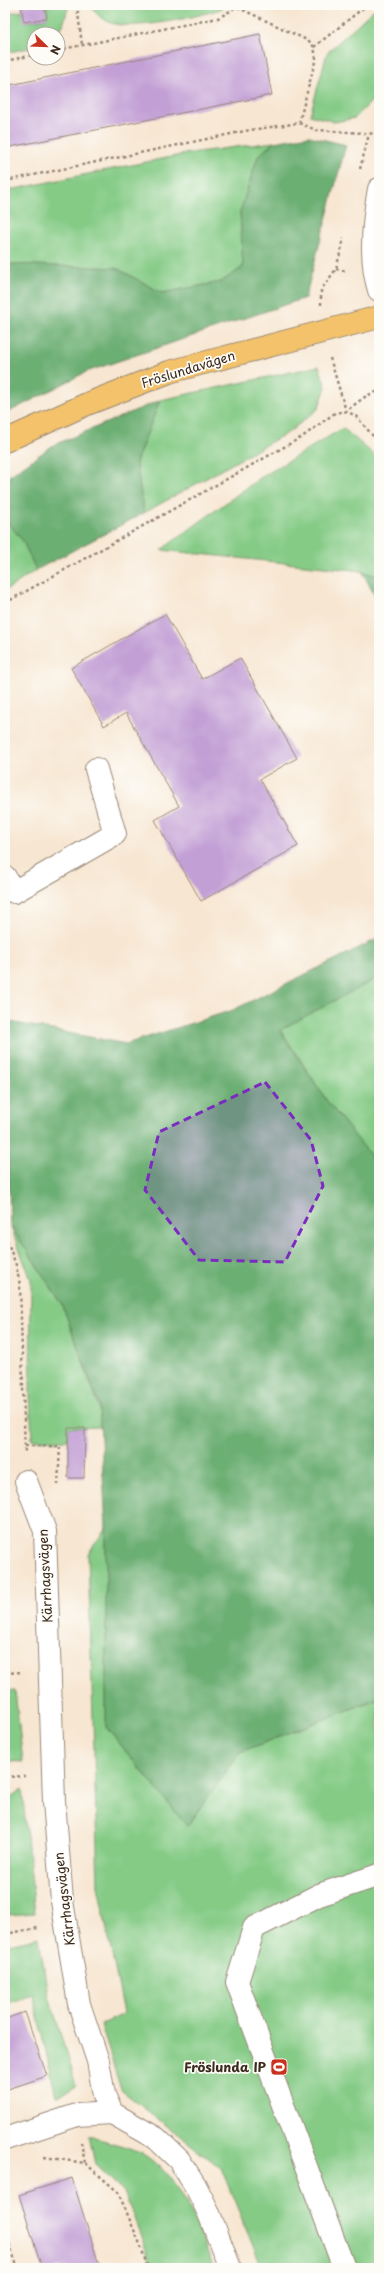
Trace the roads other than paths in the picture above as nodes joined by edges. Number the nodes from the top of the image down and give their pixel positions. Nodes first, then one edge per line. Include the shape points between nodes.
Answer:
1 (379, 189) edge
2 (379, 290) edge
3 (379, 317) edge
4 (5, 441) edge
5 (96, 769) dead end
6 (5, 877) edge
7 (26, 1481) road end
8 (379, 1875) edge
9 (112, 2113) junction
10 (5, 2139) edge
11 (230, 2268) edge
12 (344, 2268) edge

1 - 2 street via 374,240 374,263
3 - 4 main road, Fröslundavägen via 169,372 87,404
5 - 6 street via 115,834 14,892
7 - 9 street, Kärrhagsvägen via 45,1531 54,1801 66,1922 79,2004 98,2061 104,2095
8 - 12 street via 319,1895 254,1928 237,1982
9 - 10 street via 77,2115
9 - 11 street via 156,2138 179,2160 196,2185

